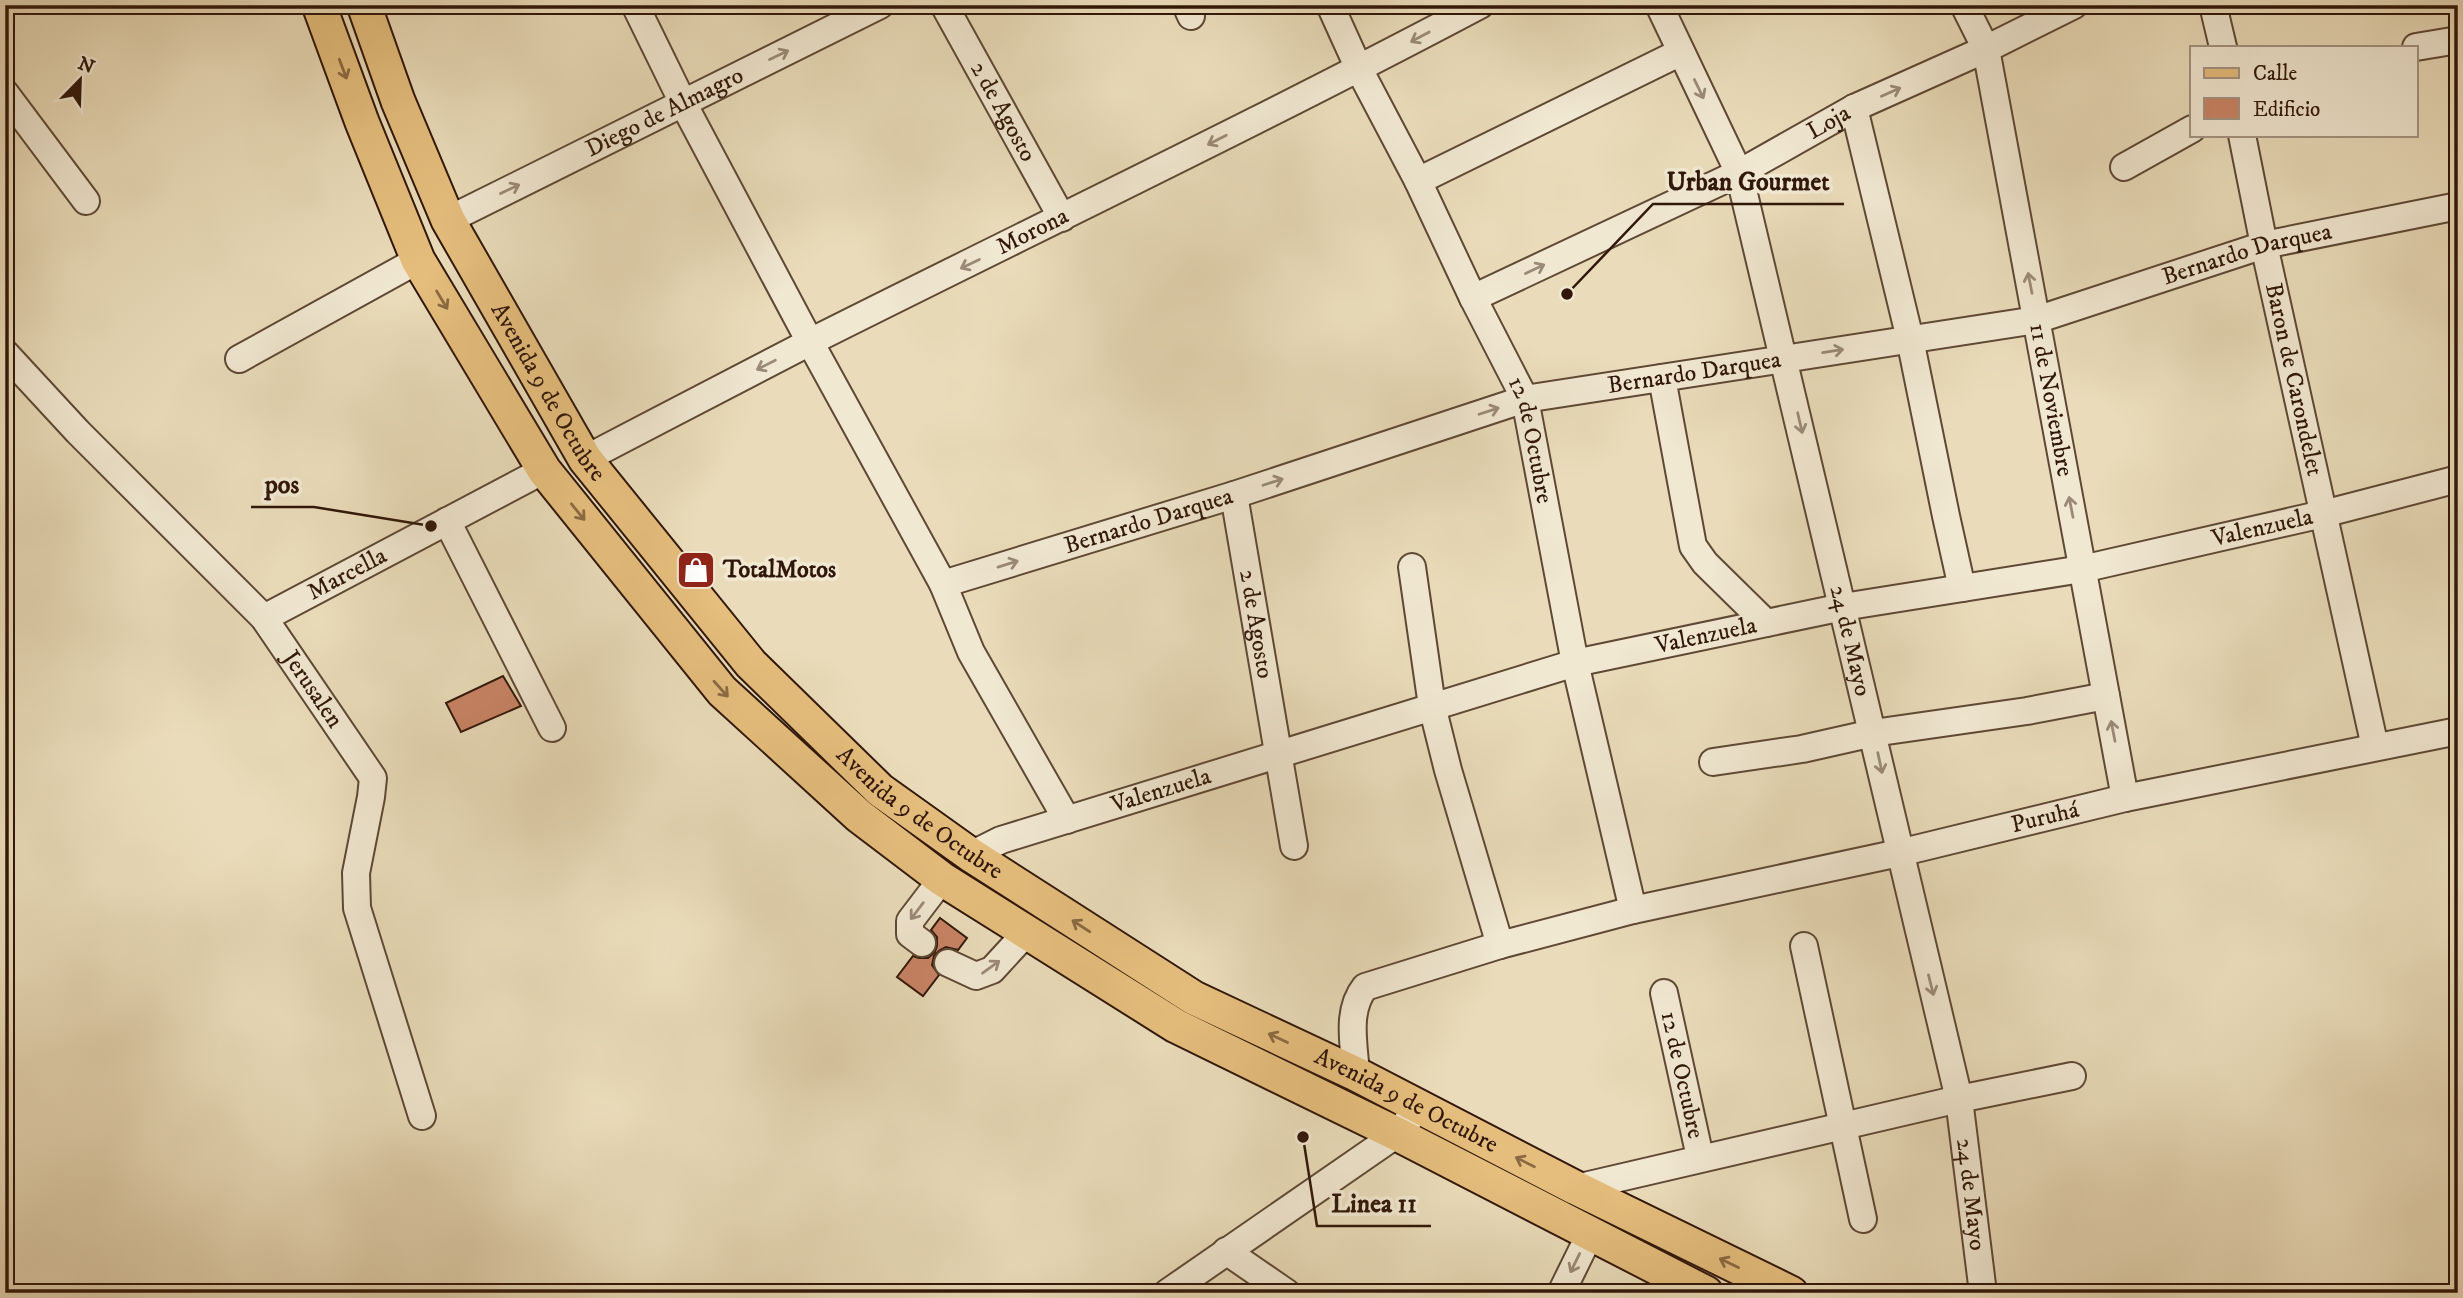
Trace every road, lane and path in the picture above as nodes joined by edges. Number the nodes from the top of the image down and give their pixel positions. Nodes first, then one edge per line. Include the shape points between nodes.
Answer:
1 (319, 5) edge
2 (364, 5) edge
3 (635, 5) edge
4 (880, 5) edge
5 (944, 5) edge
6 (1330, 5) edge
7 (1480, 5) edge
8 (1659, 5) edge
9 (1964, 5) edge
10 (2074, 5) edge
11 (2213, 5) edge
12 (2458, 40) edge
13 (2223, 46) edge
14 (2418, 47) edge
15 (1986, 49) junction
16 (1681, 52) junction
17 (1359, 69) junction
18 (5, 93) edge
19 (683, 103) junction
20 (1854, 108) junction
21 (2190, 130) edge
22 (2242, 136) edge
23 (2123, 167) dead end
24 (1739, 173) junction
25 (1418, 181) junction
26 (86, 201) dead end
27 (2458, 206) edge
28 (1062, 218) junction
29 (448, 220) junction
30 (2264, 245) junction
31 (418, 260) junction
32 (1473, 299) junction
33 (2036, 320) junction
34 (1910, 339) junction
35 (810, 342) junction
36 (5, 353) edge
37 (239, 359) dead end
38 (1784, 359) junction
39 (1662, 378) junction
40 (1525, 399) junction
41 (584, 459) junction
42 (544, 470) junction
43 (2458, 478) edge
44 (1234, 495) junction
45 (2323, 514) junction
46 (447, 521) junction
47 (1412, 567) dead end
48 (2082, 569) junction
49 (943, 584) junction
50 (1962, 588) junction
51 (1843, 607) junction
52 (264, 618) junction
53 (1766, 623) junction
54 (1575, 663) junction
55 (2106, 696) junction
56 (1432, 706) junction
57 (552, 728) dead end
58 (2458, 731) edge
59 (1873, 733) junction
60 (2375, 747) junction
61 (1279, 754) junction
62 (1713, 762) dead end
63 (2125, 798) junction
64 (1067, 820) junction
65 (1294, 846) dead end
66 (1899, 853) junction
67 (971, 855) junction
68 (942, 879) junction
69 (1633, 910) junction
70 (1026, 933) junction
71 (922, 943) dead end
72 (1500, 945) junction
73 (1804, 946) dead end
74 (948, 963) dead end
75 (1664, 993) dead end
76 (1356, 1074) junction
77 (2071, 1076) dead end
78 (1959, 1099) junction
79 (1418, 1108) junction
80 (422, 1116) dead end
81 (1842, 1125) junction
82 (1397, 1134) junction
83 (1700, 1157) junction
84 (1576, 1188) junction
85 (1863, 1219) dead end
86 (1590, 1234) junction
87 (1226, 1251) junction
88 (1167, 1293) edge
89 (1287, 1293) edge
90 (1561, 1293) edge
91 (1706, 1293) edge
92 (1791, 1293) edge
93 (1983, 1293) edge

1 -> 31 main road, Avenida 9 de Octubre
2 - 29 main road, Avenida 9 de Octubre
3 - 19 street
19 -> 4 street, Diego de Almagro
5 - 28 street, 2 de Agosto
6 - 17 street, 12 de Octubre
7 -> 17 street, Morona
8 - 16 street, 24 de Mayo
9 - 15 street, 11 de Noviembre
10 - 15 street, Loja
11 - 13 street
12 - 14 street
20 -> 15 street, Loja
33 -> 15 street, 11 de Noviembre
16 -> 24 street, 24 de Mayo
16 - 25 street
17 - 25 street, 12 de Octubre
17 -> 28 street, Morona
18 - 26 street
29 -> 19 street, Diego de Almagro
19 - 35 street
20 - 24 street, Loja
20 - 34 street
21 - 23 street
22 - 30 street, Baron de Carondelet
32 -> 24 street, Loja
24 - 38 street, 24 de Mayo
25 - 32 street, 12 de Octubre
27 - 30 street, Bernardo Darquea
28 -> 35 street, Morona
29 - 41 main road, Avenida 9 de Octubre
30 - 33 street, Bernardo Darquea
30 - 45 street, Baron de Carondelet
31 - 37 street
31 -> 42 main road, Avenida 9 de Octubre
32 - 40 street, 12 de Octubre
33 - 34 street, Bernardo Darquea
48 -> 33 street, 11 de Noviembre
38 -> 34 street, Bernardo Darquea
34 - 50 street
35 -> 41 street, Morona
35 - 49 street
36 - 52 street, Jerusalen
38 - 39 street, Bernardo Darquea
38 -> 51 street, 24 de Mayo
39 - 40 street, Bernardo Darquea
39 - 53 street via 1693,546
44 -> 40 street, Bernardo Darquea
40 - 54 street, 12 de Octubre
41 - 67 main road, Avenida 9 de Octubre via 751,664 880,790
42 - 46 street, Marcella
42 -> 68 main road, Avenida 9 de Octubre via 722,691 859,816
43 - 45 street, Valenzuela
49 -> 44 street, Bernardo Darquea
44 - 61 street, 2 de Agosto
45 - 48 street, Valenzuela
45 - 60 street, Baron de Carondelet
46 - 52 street, Marcella
46 - 57 street
47 - 56 street
48 - 50 street, Valenzuela
48 - 55 street, 11 de Noviembre
49 - 64 street via 971,652
50 - 51 street, Valenzuela
51 - 53 street, Valenzuela
51 - 59 street, 24 de Mayo
52 - 80 street, Jerusalen via 373,778 356,873 356,908
53 - 54 street, Valenzuela
54 - 56 street, Valenzuela
54 - 69 street, 12 de Octubre
55 - 59 street
63 -> 55 street, 11 de Noviembre
56 - 61 street, Valenzuela
56 - 72 street
58 - 60 street, Puruhá
59 - 62 street via 1802,750
59 -> 66 street, 24 de Mayo
60 - 63 street, Puruhá
61 - 64 street, Valenzuela
61 - 65 street, 2 de Agosto
63 - 66 street, Puruhá
64 - 67 street, Valenzuela via 1001,840
66 - 69 street, Puruhá
66 -> 78 street, 24 de Mayo
76 -> 67 main road, Avenida 9 de Octubre via 1195,999
68 - 70 main road, Avenida 9 de Octubre
68 -> 71 street via 910,920 910,934
69 - 72 street, Puruhá
74 -> 70 street via 976,976 992,970
70 - 82 main road, Avenida 9 de Octubre via 1176,1026
72 - 76 street, Puruhá via 1365,987 1356,998 1353,1013
73 - 81 street
75 - 83 street, 12 de Octubre
76 - 79 main road, Avenida 9 de Octubre
77 - 78 street
78 - 81 street
78 - 93 street, 24 de Mayo
79 - 82 street
84 -> 79 main road, Avenida 9 de Octubre
81 - 83 street
81 - 85 street
82 - 86 main road, Avenida 9 de Octubre
82 - 87 street
83 - 84 street
92 -> 84 main road, Avenida 9 de Octubre
86 -> 90 street
86 - 91 main road, Avenida 9 de Octubre
87 - 88 street
87 - 89 street

